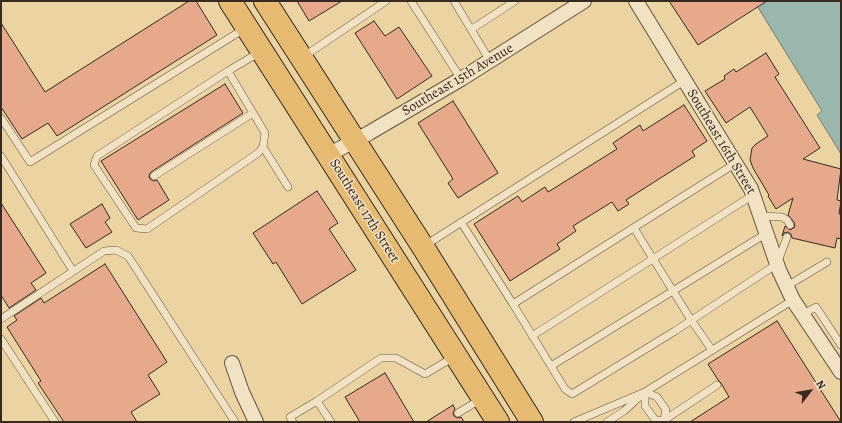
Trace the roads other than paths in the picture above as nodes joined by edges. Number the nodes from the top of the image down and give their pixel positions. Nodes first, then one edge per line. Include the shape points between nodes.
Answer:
1 (230, 1) edge
2 (265, 1) edge
3 (386, 1) edge
4 (411, 1) edge
5 (454, 1) edge
6 (515, 1) edge
7 (584, 1) edge
8 (636, 1) edge
9 (247, 28) junction
10 (472, 29) junction
11 (262, 51) junction
12 (301, 58) junction
13 (490, 61) junction
14 (228, 71) junction
15 (461, 79) junction
16 (684, 81) junction
17 (253, 113) junction
18 (1, 118) edge
19 (354, 141) junction
20 (263, 147) junction
21 (328, 155) junction
22 (1, 156) edge
23 (736, 163) junction
24 (154, 176) dead end
25 (288, 187) dead end
26 (754, 195) junction
27 (761, 216) junction
28 (461, 222) junction
29 (790, 226) dead end
30 (634, 228) junction
31 (767, 233) junction
32 (787, 237) dead end
33 (423, 247) junction
34 (653, 259) junction
35 (827, 262) dead end
36 (777, 264) junction
37 (73, 272) junction
38 (787, 286) junction
39 (674, 292) junction
40 (793, 300) junction
41 (513, 304) junction
42 (803, 314) junction
43 (1, 319) edge
44 (691, 320) junction
45 (532, 336) junction
46 (1, 339) edge
47 (841, 345) edge
48 (712, 350) junction
49 (456, 355) junction
50 (232, 363) dead end
51 (551, 366) junction
52 (841, 372) edge
53 (717, 385) dead end
54 (645, 392) junction
55 (317, 401) junction
56 (489, 409) edge
57 (458, 413) dead end
58 (663, 421) edge
59 (55, 422) edge
60 (235, 422) edge
61 (256, 422) edge
62 (293, 422) edge
63 (331, 422) edge
64 (504, 422) edge
65 (532, 422) edge
66 (574, 422) edge
67 (607, 422) edge

1 - 9 main road, Southeast 17th Street
2 - 12 main road, Southeast 17th Street
3 - 12 lane
4 - 15 lane
5 - 10 lane
6 - 10 lane
7 - 13 street, Southeast 15th Avenue
8 - 16 street, Southeast 16th Street
9 - 11 main road, Southeast 17th Street
9 - 18 lane via 30,162
10 - 13 lane
11 - 14 lane
11 - 21 main road, Southeast 17th Street
12 - 19 main road, Southeast 17th Street
13 - 15 street, Southeast 15th Avenue
14 - 17 lane
14 - 20 lane via 97,156 94,165 120,198 136,228 148,229
15 - 19 street, Southeast 15th Avenue
16 - 23 street, Southeast 16th Street
16 - 28 lane
17 - 20 lane via 266,133
17 - 24 lane
19 - 21 street, Southeast 15th Avenue
19 - 33 main road, Southeast 17th Street
20 - 25 lane
21 - 49 main road, Southeast 17th Street
22 - 37 lane
23 - 26 street, Southeast 16th Street
23 - 30 lane
26 - 27 street, Southeast 16th Street
26 - 34 lane
27 - 29 lane via 782,217
27 - 31 street, Southeast 16th Street
28 - 33 lane
28 - 41 lane
30 - 34 lane
30 - 41 lane
31 - 36 street, Southeast 16th Street
31 - 39 lane
32 - 36 lane
33 - 65 main road, Southeast 17th Street
34 - 39 lane
34 - 45 lane
35 - 38 lane
36 - 38 street, Southeast 16th Street
36 - 44 lane
37 - 43 lane
37 - 60 lane via 104,251 116,250 128,256
38 - 40 street, Southeast 16th Street
39 - 44 lane
39 - 51 lane
40 - 42 street, Southeast 16th Street
40 - 48 lane
41 - 45 lane
42 - 47 lane via 816,307
42 - 52 street, Southeast 16th Street
44 - 48 lane
44 - 51 lane via 572,394 565,389
45 - 51 lane
46 - 59 lane
48 - 54 lane
49 - 55 lane via 426,374 396,358 381,358
49 - 56 main road, Southeast 17th Street
50 - 61 street
53 - 58 lane
54 - 58 lane via 645,406 656,421
54 - 58 lane via 657,397 666,410
54 - 66 lane
54 - 67 lane
55 - 62 lane via 290,417
55 - 63 lane
56 - 57 lane
56 - 64 main road, Southeast 17th Street

